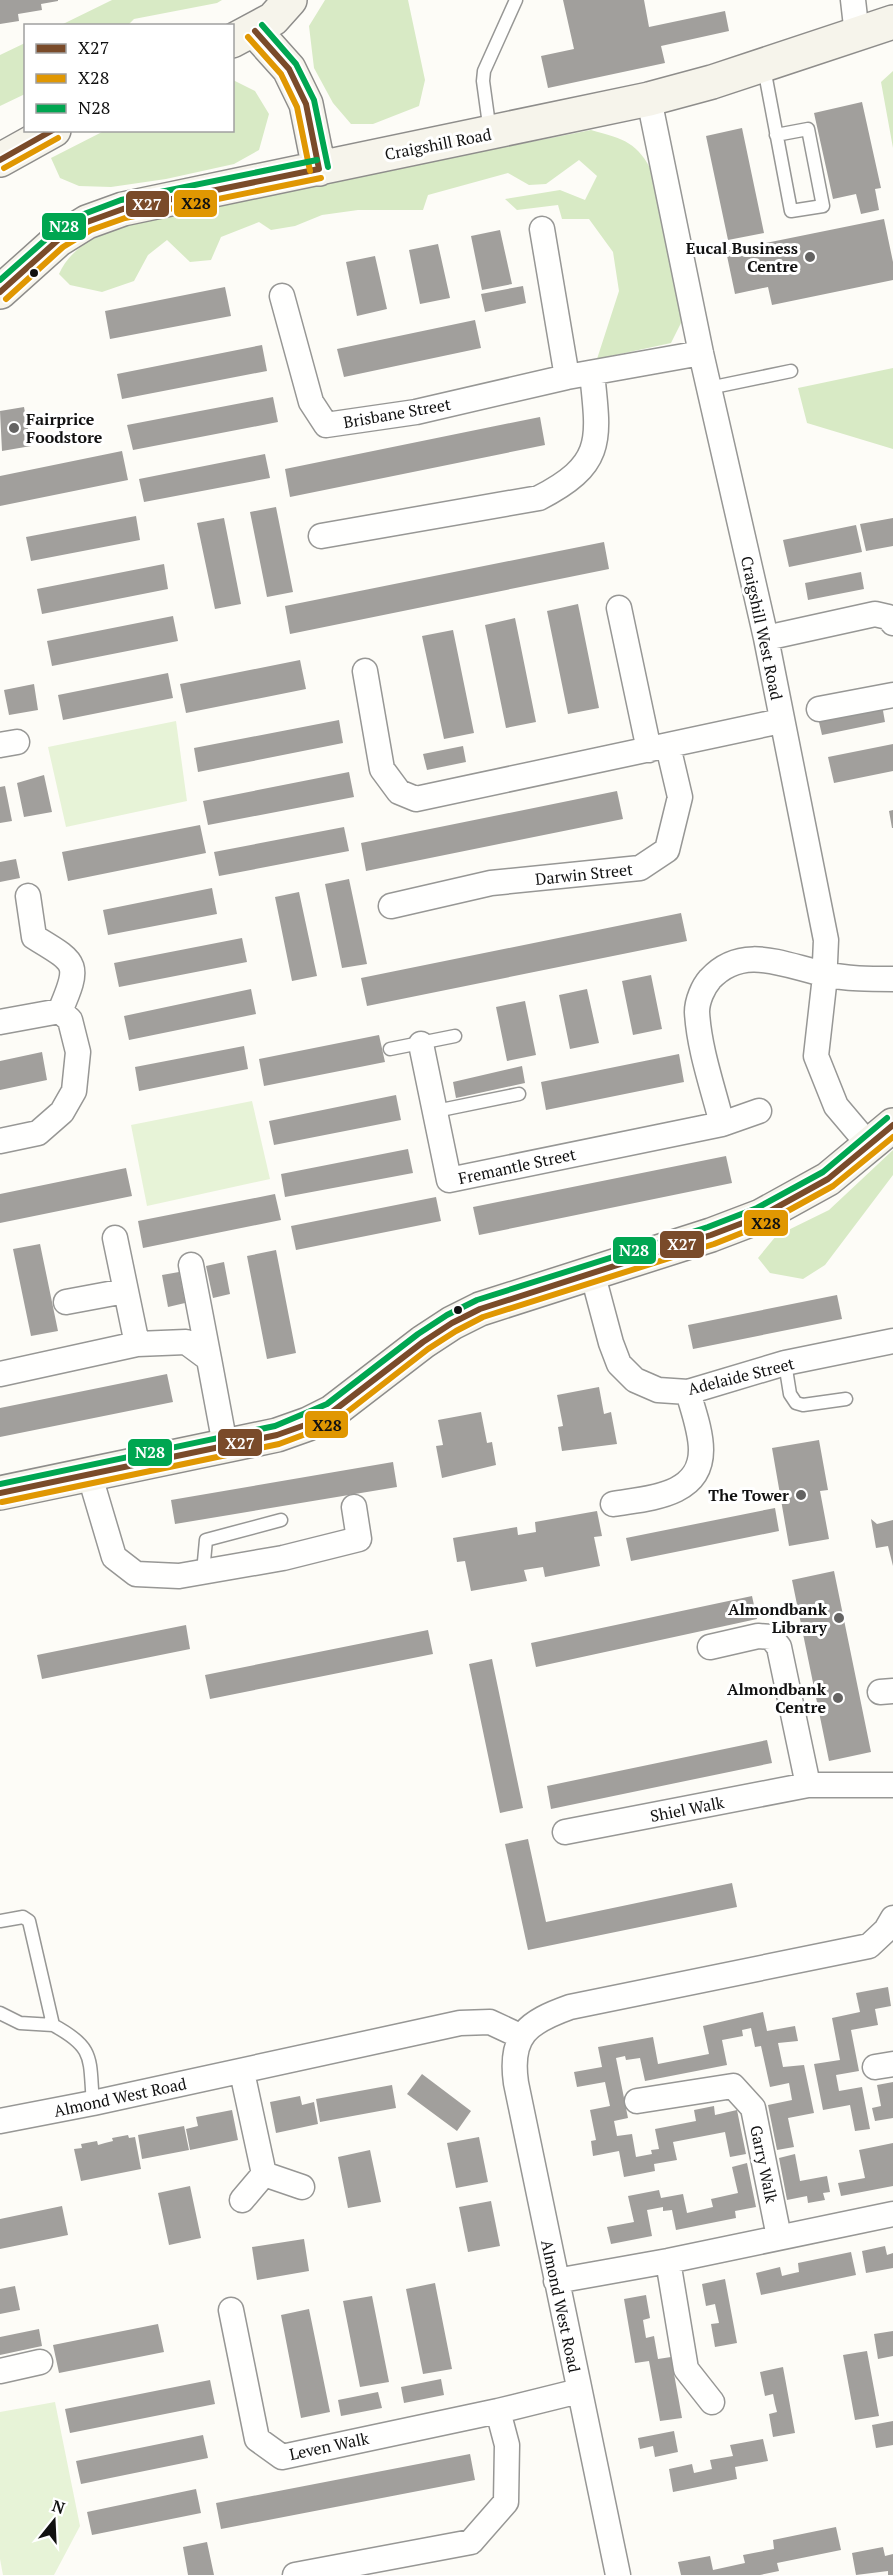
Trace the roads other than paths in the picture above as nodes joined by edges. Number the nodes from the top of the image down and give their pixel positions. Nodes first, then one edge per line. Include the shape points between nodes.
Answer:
1 (290, 0) edge
2 (516, 0) edge
3 (853, 0) edge
4 (893, 22) edge
5 (857, 35) junction
6 (244, 36) edge
7 (763, 64) junction
8 (650, 99) junction
9 (50, 132) edge
10 (490, 134) junction
11 (776, 135) junction
12 (0, 160) edge
13 (319, 169) junction
14 (542, 229) dead end
15 (0, 292) edge
16 (282, 296) dead end
17 (700, 353) junction
18 (791, 371) dead end
19 (592, 373) junction
20 (567, 377) junction
21 (709, 388) junction
22 (321, 536) dead end
23 (619, 608) dead end
24 (893, 623) edge
25 (766, 638) junction
26 (366, 671) dead end
27 (893, 695) edge
28 (819, 709) dead end
29 (781, 721) junction
30 (658, 748) junction
31 (28, 896) dead end
32 (391, 906) dead end
33 (824, 974) junction
34 (893, 979) edge
35 (60, 1011) junction
36 (0, 1022) edge
37 (455, 1036) dead end
38 (421, 1044) junction
39 (390, 1049) dead end
40 (519, 1094) dead end
41 (436, 1111) junction
42 (759, 1112) dead end
43 (722, 1124) junction
44 (881, 1135) edge
45 (0, 1141) edge
46 (115, 1238) dead end
47 (191, 1265) dead end
48 (592, 1272) junction
49 (124, 1290) junction
50 (66, 1302) dead end
51 (893, 1341) edge
52 (137, 1344) junction
53 (209, 1359) junction
54 (785, 1363) junction
55 (0, 1374) edge
56 (688, 1392) junction
57 (846, 1399) dead end
58 (225, 1445) junction
59 (89, 1473) junction
60 (0, 1493) edge
61 (613, 1504) dead end
62 (354, 1507) dead end
63 (281, 1520) dead end
64 (203, 1572) junction
65 (710, 1647) dead end
66 (808, 1785) junction
67 (893, 1785) edge
68 (565, 1832) dead end
69 (893, 1918) edge
70 (0, 1921) edge
71 (0, 2013) edge
72 (53, 2025) junction
73 (520, 2036) junction
74 (242, 2072) junction
75 (637, 2101) dead end
76 (93, 2103) junction
77 (0, 2121) edge
78 (264, 2174) junction
79 (302, 2187) dead end
80 (242, 2200) dead end
81 (893, 2214) edge
82 (779, 2237) junction
83 (668, 2261) junction
84 (556, 2281) junction
85 (231, 2310) dead end
86 (40, 2362) dead end
87 (0, 2370) edge
88 (579, 2391) junction
89 (712, 2402) dead end
90 (498, 2411) junction
91 (295, 2575) edge
92 (618, 2575) edge

1 - 6 street via 273,20
2 - 10 lane via 484,71
3 - 5 street
4 - 5 street, Craigshill Road
5 - 7 street, Craigshill Road
6 - 13 street via 289,69 306,104
7 - 8 street, Craigshill Road
7 - 11 lane
8 - 10 street, Craigshill Road
8 - 17 street, Craigshill West Road
9 - 12 street
10 - 13 street, Craigshill Road
11 - 11 lane via 791,211 823,206 808,129
13 - 15 street, Craigshill Road via 156,201 87,222 58,240
14 - 20 street
16 - 20 street, Brisbane Street via 312,402 326,425 416,412
17 - 19 street, Brisbane Street
17 - 21 street, Craigshill West Road
18 - 21 lane
19 - 20 street, Brisbane Street
19 - 22 street via 597,420 594,445 585,466 563,486 538,498
21 - 25 street, Craigshill West Road
23 - 30 street, Darwin Street
24 - 25 street via 888,617 875,614
25 - 29 street, Craigshill West Road
26 - 30 street via 382,769 399,792 416,799
27 - 28 street
29 - 30 street
29 - 33 street, Craigshill West Road via 826,940
30 - 32 street, Darwin Street via 680,797 667,850 640,868 491,884
31 - 35 street via 34,937 67,957 74,970
33 - 34 street via 864,980
33 - 43 street via 758,959 738,960 721,967 703,987 697,1010
33 - 44 street, Craigshill West Road via 816,1056 836,1106
35 - 36 street
35 - 45 street via 70,1020 78,1052 74,1091 63,1112 38,1133
37 - 38 lane
38 - 39 lane
38 - 41 street, Fremantle Street
40 - 41 lane
41 - 43 street, Fremantle Street via 449,1180
42 - 43 street, Fremantle Street
44 - 48 street via 828,1179 761,1216
46 - 49 street
47 - 53 street
48 - 56 street, Adelaide Street via 619,1364 635,1380 658,1390
48 - 58 street via 492,1304 452,1323 332,1412 308,1424 277,1435
49 - 50 street
49 - 52 street
51 - 54 street, Adelaide Street
52 - 53 street via 186,1342
52 - 55 street
53 - 58 street
54 - 56 street, Adelaide Street
54 - 57 lane via 790,1394 796,1403
56 - 61 street via 701,1448 695,1476 681,1489
58 - 59 street
59 - 60 street
59 - 64 street via 114,1557 136,1574 179,1576
62 - 64 street via 359,1539
63 - 64 lane via 206,1540
65 - 66 street via 758,1636 771,1637 779,1647
66 - 67 street, Shiel Walk
66 - 68 street, Shiel Walk
69 - 73 street via 869,1946 570,2007 539,2018
70 - 72 lane via 23,1917 30,1921
71 - 72 lane via 20,2023
72 - 76 lane via 77,2038 88,2056
73 - 74 street, Almond West Road via 490,2022 459,2023
73 - 84 street, Almond West Road via 513,2062 516,2083
74 - 76 street, Almond West Road
74 - 78 street
75 - 82 street, Garry Walk via 733,2086 753,2108
76 - 77 street, Almond West Road
78 - 79 street
78 - 80 street
81 - 82 street
82 - 83 street
83 - 84 street
83 - 89 street via 686,2369
84 - 88 street, Almond West Road
85 - 90 street, Leven Walk via 257,2439 282,2457
86 - 87 street
88 - 90 street, Leven Walk
88 - 92 street, Almond West Road
90 - 91 street via 507,2445 506,2502 471,2542

